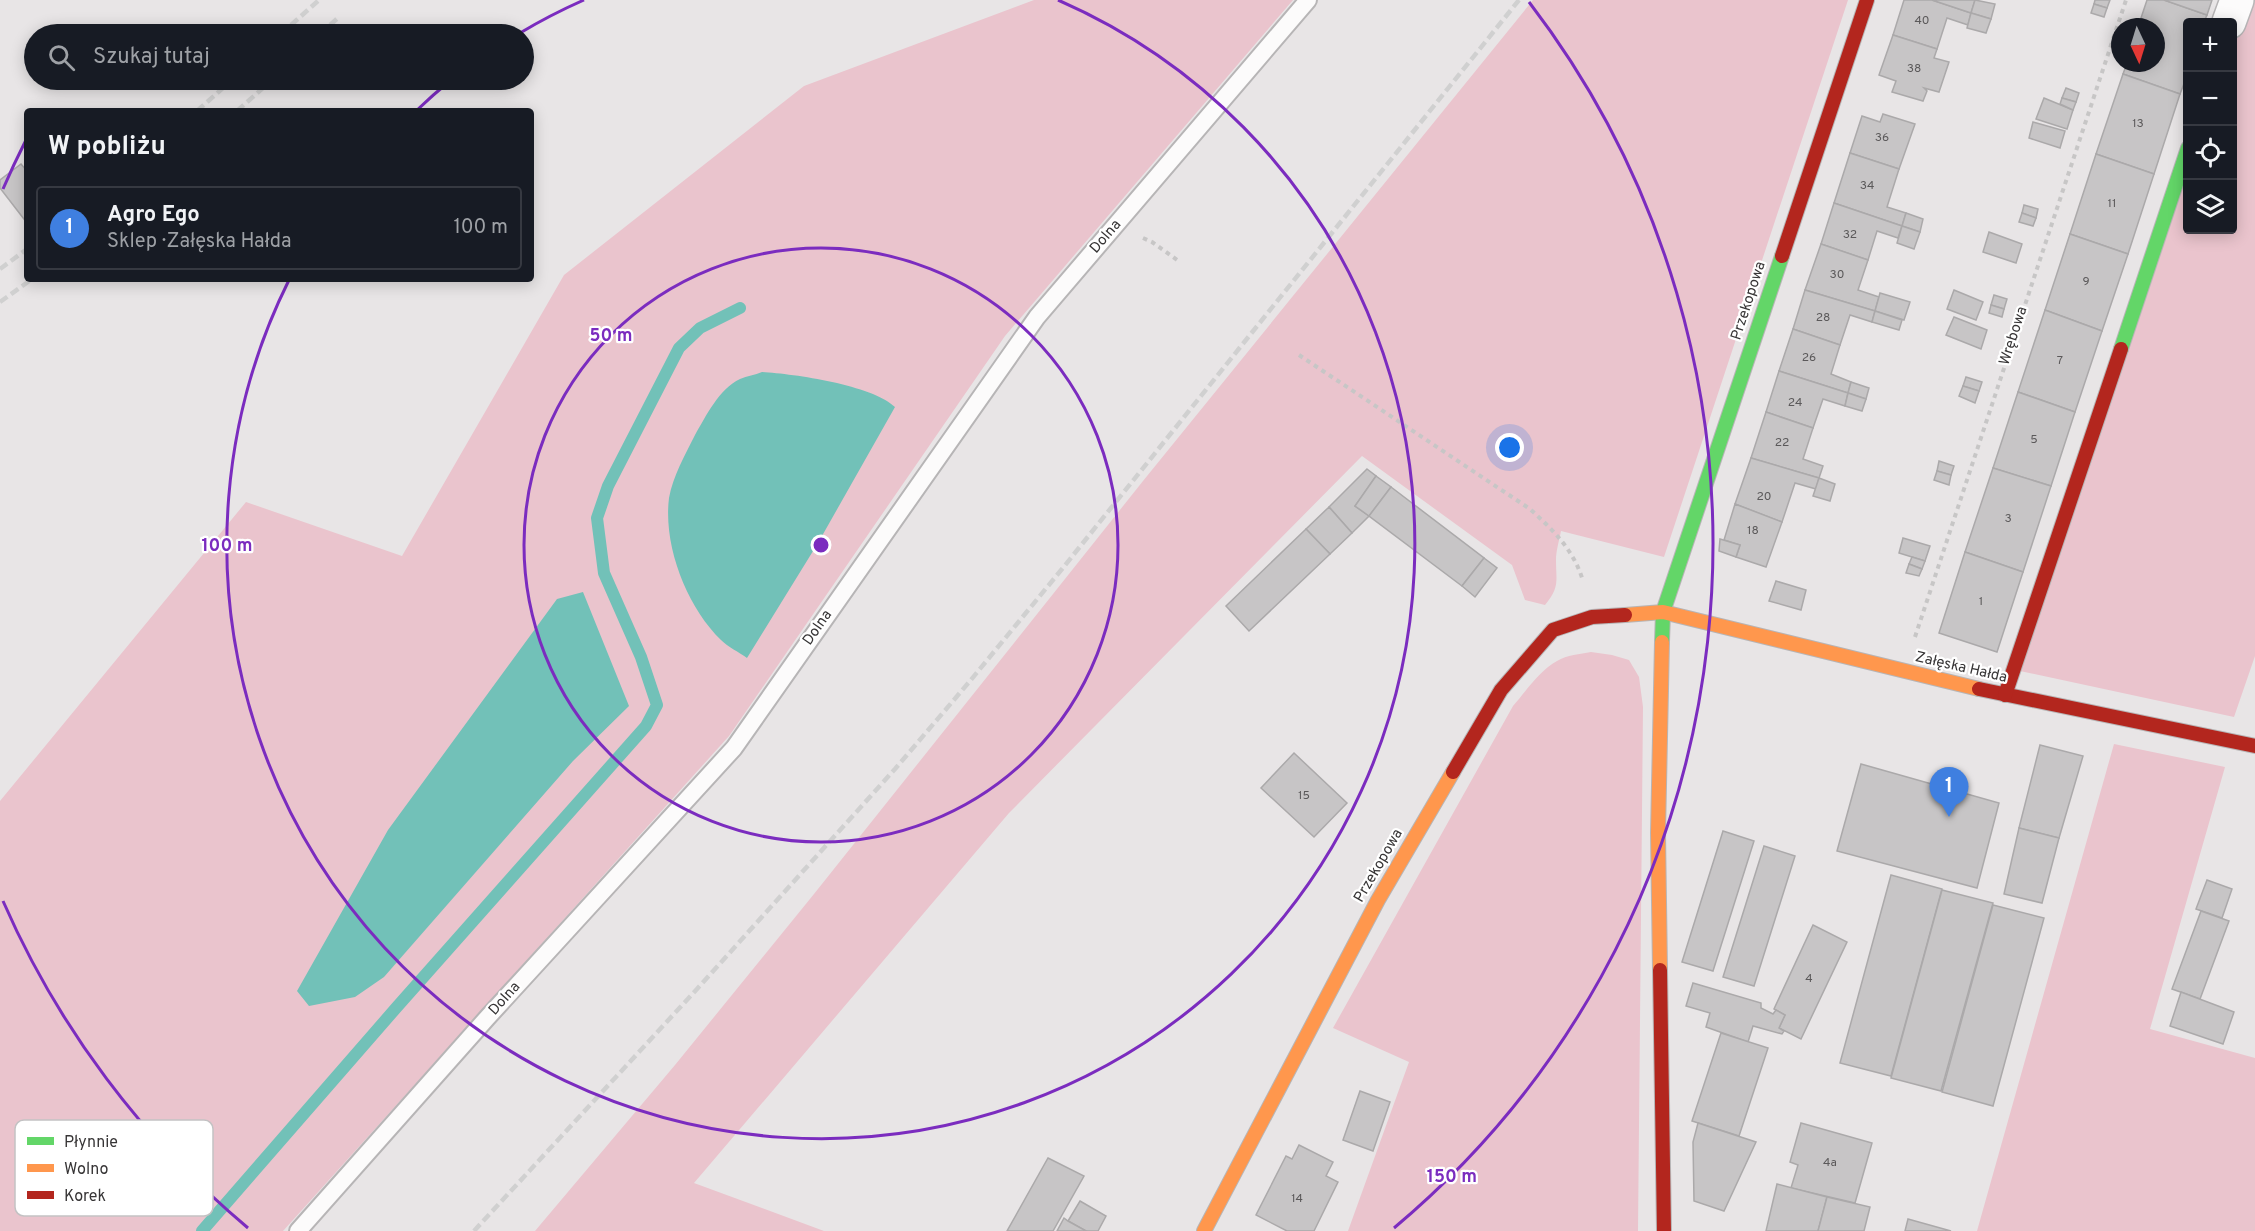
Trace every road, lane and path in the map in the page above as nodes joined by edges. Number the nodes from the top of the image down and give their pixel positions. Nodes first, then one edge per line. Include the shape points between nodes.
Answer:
1 (1308, 0) edge
2 (1867, 0) edge
3 (2126, 0) edge
4 (2237, 0) edge
5 (2230, 18) edge
6 (2183, 160) edge
7 (1105, 238) junction
8 (1180, 261) dead end
9 (1299, 355) dead end
10 (1663, 612) junction
11 (1592, 616) junction
12 (1904, 672) junction
13 (2005, 695) junction
14 (2255, 746) edge
15 (297, 1231) edge
16 (1204, 1231) edge
17 (1664, 1231) edge

1 - 7 lane, Dolna
2 - 10 street, Przekopowa
3 - 12 path, Wrębowa
4 - 5 street
6 - 13 street
7 - 8 path via 1116,232 1128,233 1152,242
7 - 15 lane, Dolna via 1037,317 734,748
9 - 11 path via 1508,493 1550,527 1573,556
10 - 11 street, Przekopowa
10 - 12 street, Załęska Hałda
10 - 17 street, Przekopowa via 1658,833
11 - 16 street, Przekopowa via 1552,630 1501,690 1378,900
12 - 13 street, Załęska Hałda
13 - 14 street, Załęska Hałda

